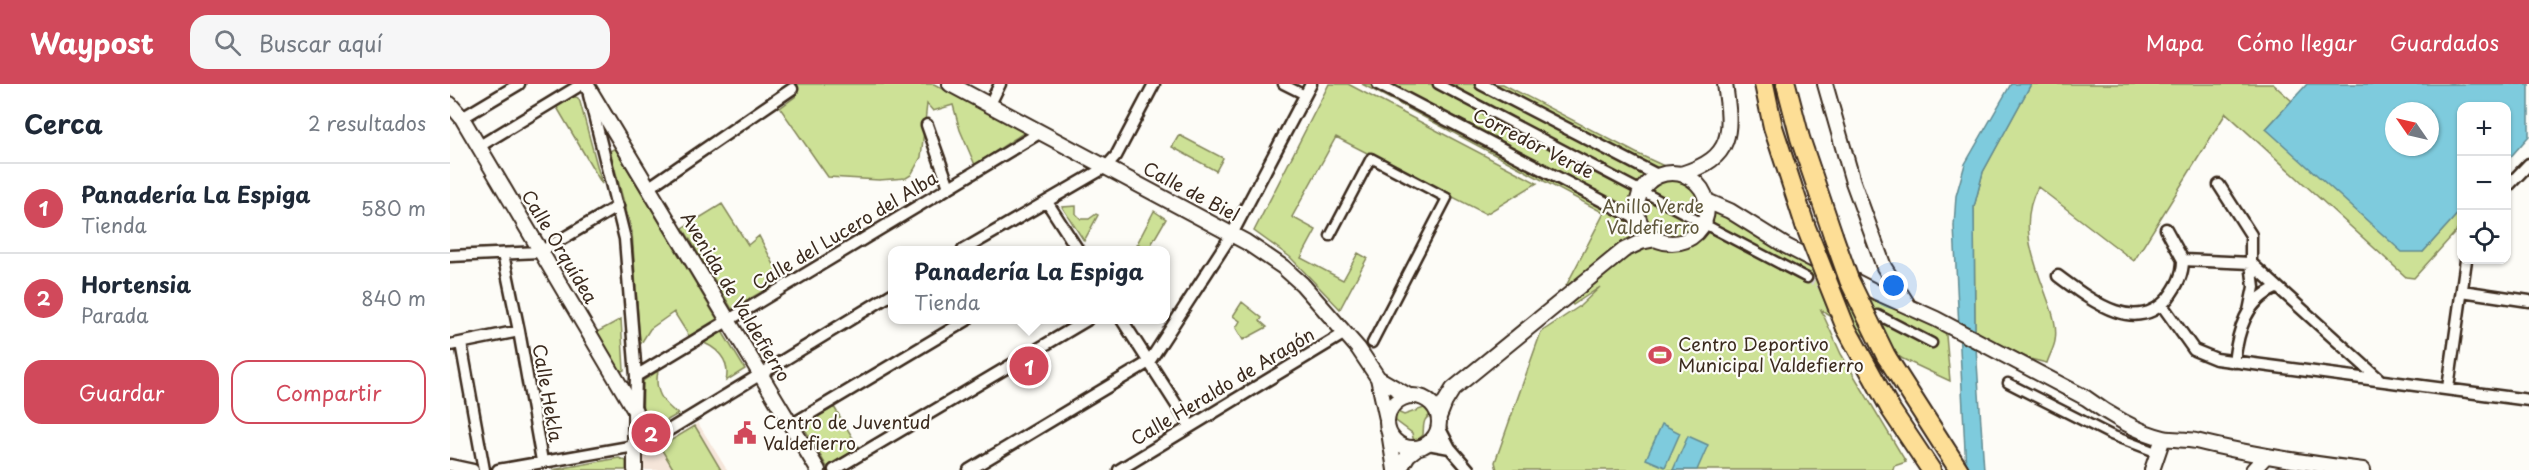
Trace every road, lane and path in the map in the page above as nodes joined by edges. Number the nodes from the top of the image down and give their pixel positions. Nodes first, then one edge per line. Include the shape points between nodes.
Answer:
1 (519, 84) edge
2 (586, 84) edge
3 (950, 84) edge
4 (1000, 84) edge
5 (1154, 84) edge
6 (1283, 84) edge
7 (1311, 84) edge
8 (1378, 84) edge
9 (1438, 84) edge
10 (1481, 84) edge
11 (1725, 84) edge
12 (1764, 84) edge
13 (1786, 84) edge
14 (1825, 84) edge
15 (792, 88) dead end
16 (1305, 95) junction
17 (450, 104) edge
18 (989, 106) junction
19 (462, 118) junction
20 (927, 125) dead end
21 (1041, 132) junction
22 (622, 143) junction
23 (478, 147) junction
24 (602, 147) junction
25 (2529, 164) edge
26 (1106, 167) junction
27 (1681, 174) junction
28 (1659, 176) junction
29 (2511, 183) edge
30 (2219, 185) dead end
31 (949, 187) junction
32 (648, 188) junction
33 (1642, 191) junction
34 (1707, 201) junction
35 (1047, 202) junction
36 (618, 206) junction
37 (1730, 211) junction
38 (1705, 220) junction
39 (1640, 221) junction
40 (2166, 229) dead end
41 (1232, 234) junction
42 (1330, 236) dead end
43 (1656, 239) junction
44 (970, 246) edge
45 (1075, 246) edge
46 (1624, 250) junction
47 (540, 252) junction
48 (503, 254) junction
49 (450, 256) edge
50 (2183, 260) junction
51 (2251, 262) junction
52 (2465, 264) edge
53 (2058, 276) dead end
54 (1807, 278) tunnel mouth
55 (2276, 288) junction
56 (2462, 291) junction
57 (888, 296) edge
58 (2529, 301) edge
59 (2162, 305) junction
60 (1909, 307) junction
61 (2249, 311) junction
62 (1878, 315) dead end
63 (728, 320) junction
64 (960, 324) edge
65 (1080, 324) edge
66 (1125, 324) edge
67 (519, 331) junction
68 (1344, 333) junction
69 (1372, 343) dead end
70 (455, 344) edge
71 (1932, 344) dead end
72 (1149, 362) junction
73 (2234, 362) junction
74 (761, 375) junction
75 (636, 376) junction
76 (1378, 378) junction
77 (2379, 380) junction
78 (2008, 383) dead end
79 (2448, 388) junction
80 (1453, 389) junction
81 (1409, 396) junction
82 (1424, 398) junction
83 (2086, 398) junction
84 (2529, 400) edge
85 (635, 411) junction
86 (1439, 422) junction
87 (1388, 424) junction
88 (791, 425) junction
89 (1190, 426) junction
90 (2163, 438) junction
91 (2185, 439) junction
92 (1423, 446) junction
93 (634, 447) junction
94 (1450, 448) junction
95 (2153, 451) dead end
96 (2246, 453) junction
97 (2265, 457) junction
98 (542, 461) junction
99 (450, 465) edge
100 (473, 470) edge
101 (484, 470) edge
102 (498, 470) edge
103 (635, 470) edge
104 (818, 470) edge
105 (834, 470) edge
106 (969, 470) edge
107 (1119, 470) edge
108 (1397, 470) edge
109 (1469, 470) edge
110 (1930, 470) edge
111 (1959, 470) edge
112 (2152, 470) edge
113 (2249, 470) edge
114 (2253, 470) edge
115 (2363, 470) edge

1 - 19 street
2 - 22 street, Avenida de Valdefierro
2 - 23 street
2 - 24 street
3 - 18 street, Calle de Biel
4 - 18 street
5 - 26 street via 1116,156
6 - 16 street
7 - 16 street
8 - 39 street, Corredor Verde
9 - 33 street, Corredor Verde
10 - 28 street, Corredor Verde
11 - 27 street via 1729,125 1722,149 1707,164
12 - 110 main road, bridge via 1773,127 1805,225 1846,328 1891,410
13 - 111 main road, bridge via 1800,138 1849,280 1886,356
14 - 60 street via 1853,182 1884,267
15 - 32 street
16 - 41 street
17 - 19 street, Calle Orquídea
18 - 21 street, Calle de Biel
19 - 23 street, Calle Orquídea
20 - 31 street
21 - 26 street, Calle de Biel
21 - 31 street, Calle del Lucero del Alba
22 - 24 street via 611,138
22 - 32 street, Avenida de Valdefierro
23 - 47 street, Calle Orquídea
24 - 36 street
25 - 29 street
26 - 35 street
26 - 41 street, Calle de Biel
27 - 28 street
27 - 34 street via 1697,184
28 - 33 street
30 - 51 street via 2251,235
31 - 63 street, Calle del Lucero del Alba
32 - 63 street, Avenida de Valdefierro
33 - 38 street, Corredor Verde
33 - 39 street via 1637,205
34 - 37 street
34 - 38 street
35 - 44 street
35 - 45 street
36 - 47 street
36 - 75 street via 625,239
37 - 38 street
37 - 60 street via 1786,246
38 - 43 street via 1693,237 1684,241
38 - 54 street, Corredor Verde
39 - 43 street, Corredor Verde
39 - 46 street
40 - 50 street
41 - 68 street, Calle de Biel via 1283,267
41 - 72 street
42 - 69 street via 1371,158 1447,198
43 - 46 street
46 - 80 street
47 - 48 street
47 - 85 street, Calle Orquídea
48 - 49 street
48 - 67 street, Calle Hekla
50 - 51 street
50 - 59 street via 2178,286
51 - 55 street
51 - 61 street via 2254,287
52 - 56 street
53 - 59 street via 2093,302 2115,312 2140,315
55 - 61 street via 2261,295
55 - 77 street
56 - 58 street
56 - 79 street
57 - 74 street
59 - 73 street via 2194,350
60 - 83 street
61 - 73 street
62 - 71 street
63 - 74 street, Avenida de Valdefierro
63 - 75 street, Calle del Lucero del Alba
64 - 88 street
65 - 105 street
66 - 72 street
67 - 70 street
67 - 98 street, Calle Hekla
68 - 76 street, Calle de Biel
68 - 89 street, Calle Heraldo de Aragón
70 - 101 street
72 - 89 street
72 - 106 street
73 - 77 street
74 - 88 street, Avenida de Valdefierro
74 - 93 street via 646,444
75 - 85 street
76 - 81 street, Calle de Biel
76 - 87 street, Calle de Biel
77 - 79 street
78 - 95 street via 2111,435
79 - 84 street
80 - 82 street
80 - 86 street
81 - 82 street
81 - 87 street via 1392,407
82 - 86 street via 1432,404
83 - 90 street via 2115,417
83 - 91 street
85 - 93 street
86 - 92 street via 1437,433
86 - 94 street
87 - 92 street via 1399,444
87 - 108 street, Calle de Biel
88 - 104 street, Avenida de Valdefierro
89 - 107 street, Calle Heraldo de Aragón
90 - 91 street
90 - 112 street
91 - 96 street
92 - 94 street
92 - 108 street, Calle de Biel via 1408,455
93 - 98 street
93 - 103 street
94 - 109 street
96 - 97 street
96 - 113 street
97 - 114 street
97 - 115 street
98 - 102 street
99 - 100 street

